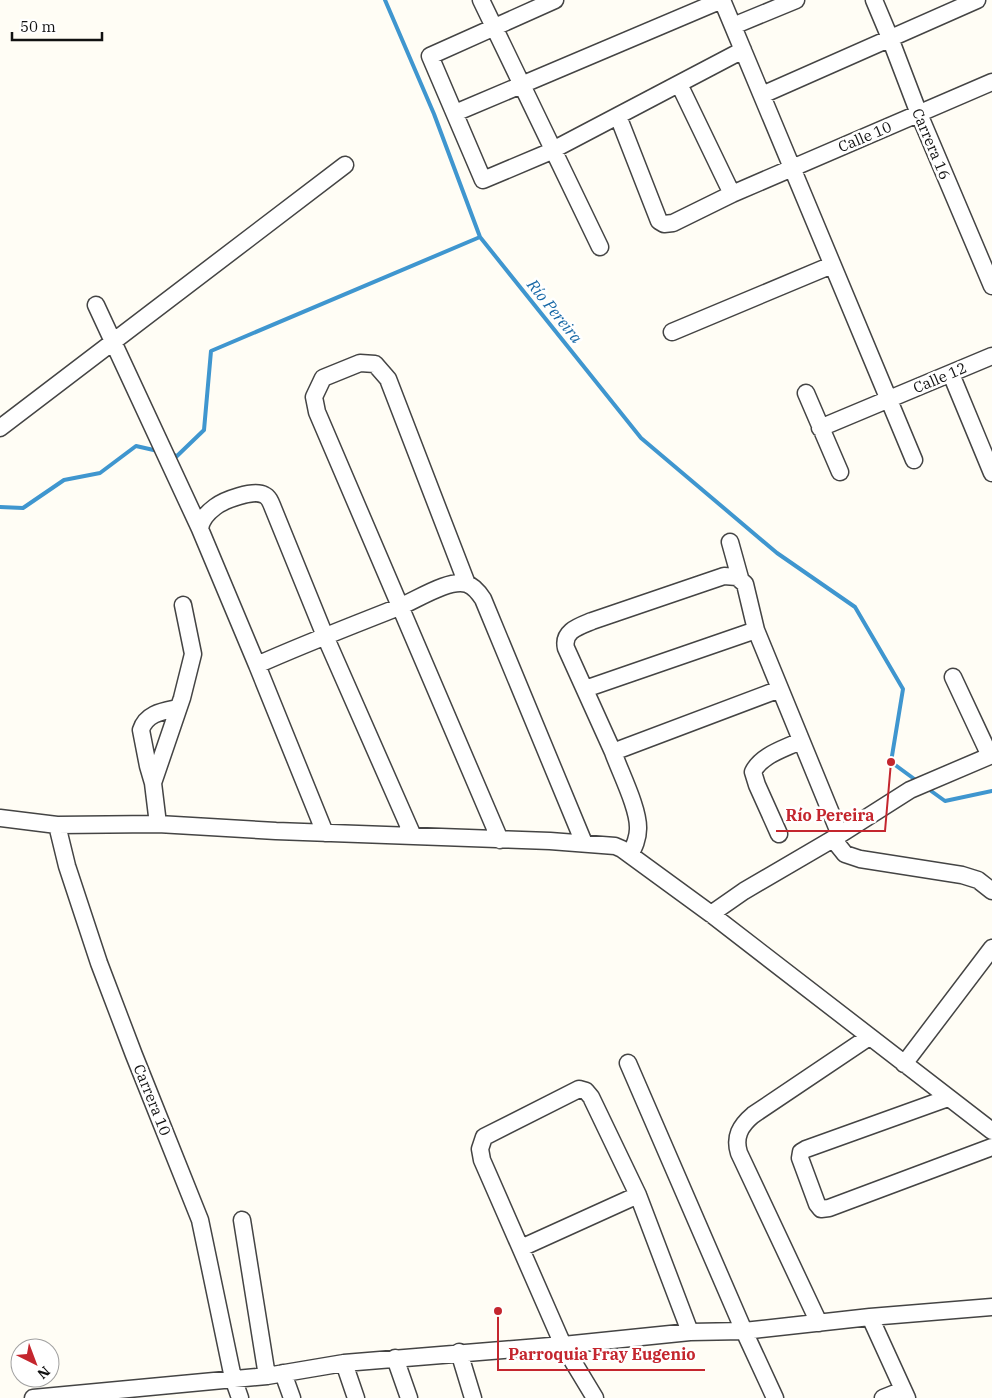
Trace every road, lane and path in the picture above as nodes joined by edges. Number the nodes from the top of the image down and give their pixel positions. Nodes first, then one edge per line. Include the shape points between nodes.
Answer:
1 (480, 0) edge
2 (555, 0) edge
3 (722, 0) edge
4 (796, 0) edge
5 (874, 0) edge
6 (976, 0) edge
7 (733, 26) junction
8 (493, 27) junction
9 (890, 38) junction
10 (743, 50) junction
11 (992, 82) edge
12 (679, 84) junction
13 (522, 86) junction
14 (762, 95) junction
15 (455, 113) junction
16 (918, 114) junction
17 (618, 116) junction
18 (553, 150) junction
19 (345, 165) dead end
20 (793, 168) junction
21 (732, 194) junction
22 (600, 247) dead end
23 (832, 265) junction
24 (992, 286) edge
25 (96, 305) dead end
26 (672, 332) dead end
27 (112, 342) junction
28 (992, 356) edge
29 (951, 374) junction
30 (806, 393) dead end
31 (888, 400) junction
32 (0, 428) edge
33 (820, 428) junction
34 (985, 438) edge
35 (914, 460) dead end
36 (840, 472) dead end
37 (992, 473) edge
38 (200, 529) junction
39 (730, 542) dead end
40 (740, 578) junction
41 (467, 584) junction
42 (183, 605) dead end
43 (400, 607) junction
44 (756, 630) junction
45 (325, 636) junction
46 (257, 665) junction
47 (953, 676) dead end
48 (585, 689) junction
49 (780, 689) junction
50 (178, 708) junction
51 (800, 741) junction
52 (613, 752) junction
53 (991, 756) edge
54 (153, 783) junction
55 (0, 818) edge
56 (158, 824) junction
57 (57, 825) junction
58 (325, 833) junction
59 (779, 834) dead end
60 (413, 836) junction
61 (836, 837) junction
62 (500, 840) junction
63 (584, 843) junction
64 (630, 855) junction
65 (992, 891) edge
66 (711, 914) junction
67 (992, 948) edge
68 (869, 1037) junction
69 (628, 1063) dead end
70 (904, 1064) junction
71 (948, 1098) junction
72 (992, 1131) edge
73 (992, 1146) edge
74 (638, 1196) junction
75 (242, 1220) dead end
76 (520, 1248) junction
77 (992, 1307) edge
78 (870, 1317) junction
79 (819, 1323) junction
80 (744, 1331) junction
81 (690, 1332) junction
82 (563, 1345) junction
83 (459, 1352) junction
84 (395, 1358) junction
85 (344, 1363) junction
86 (275, 1374) junction
87 (233, 1378) junction
88 (905, 1394) edge
89 (33, 1398) edge
90 (240, 1398) edge
91 (292, 1398) edge
92 (356, 1398) edge
93 (409, 1398) edge
94 (473, 1398) edge
95 (595, 1398) edge
96 (775, 1398) edge
97 (883, 1398) edge

1 - 8 street
2 - 8 street
3 - 7 street
3 - 13 street
4 - 7 street
5 - 9 street, Carrera 16
6 - 9 street
7 - 10 street
8 - 13 street
8 - 15 street via 430,56
9 - 14 street
9 - 16 street, Carrera 16
10 - 12 street
10 - 14 street
11 - 16 street, Calle 10
12 - 17 street
12 - 21 street
13 - 15 street
13 - 18 street
14 - 20 street
15 - 18 street via 483,180
16 - 20 street, Calle 10
16 - 24 street, Carrera 16
17 - 18 street
17 - 21 street, Calle 10 via 659,221 673,223
18 - 22 street
19 - 27 street
20 - 21 street, Calle 10
20 - 23 street
23 - 26 street
23 - 31 street
25 - 27 street
27 - 32 street
27 - 38 street
28 - 29 street, Calle 12
29 - 31 street, Calle 12
29 - 34 street
30 - 33 street
31 - 33 street, Calle 12
31 - 35 street
33 - 36 street
34 - 37 street
38 - 45 street via 205,516 217,505 256,492 267,497
38 - 46 street
39 - 40 street
40 - 44 street via 745,584
40 - 48 street via 724,576 573,629 565,643
41 - 43 street via 457,583 441,588
41 - 43 street via 388,379 375,364 360,363 322,378 314,397 317,412
41 - 63 street via 483,599
42 - 50 street via 193,654
43 - 45 street
43 - 62 street
44 - 48 street
44 - 49 street
45 - 46 street
45 - 60 street
46 - 58 street
47 - 53 street
48 - 52 street
49 - 51 street
49 - 52 street
50 - 54 street
50 - 54 street via 152,715 142,725
51 - 59 street via 768,756 754,772
51 - 61 street
52 - 64 street via 637,816 636,843
53 - 61 street via 910,790
54 - 56 street
55 - 57 street
56 - 57 street
56 - 58 street
57 - 87 street, Carrera 10 via 99,963 200,1220
58 - 60 street
60 - 62 street
61 - 65 street via 845,854 962,874 978,880
61 - 66 street
62 - 63 street
63 - 64 street via 615,846
64 - 66 street
66 - 68 street
67 - 70 street
68 - 70 street
68 - 79 street via 753,1115 741,1127 737,1137 739,1153
69 - 80 street
70 - 71 street
71 - 72 street
71 - 73 street via 801,1152 800,1158 817,1204 821,1208 829,1208
74 - 76 street
74 - 76 street via 591,1097 579,1089 484,1137 480,1149 482,1160
74 - 81 street
75 - 86 street
76 - 82 street
77 - 78 street
78 - 79 street
78 - 88 street
79 - 80 street
80 - 81 street
80 - 96 street
81 - 82 street
82 - 83 street
82 - 95 street
83 - 84 street
83 - 94 street
84 - 85 street
84 - 93 street
85 - 86 street
85 - 92 street
86 - 87 street
86 - 91 street
87 - 89 street
87 - 90 street, Carrera 10
88 - 97 street

